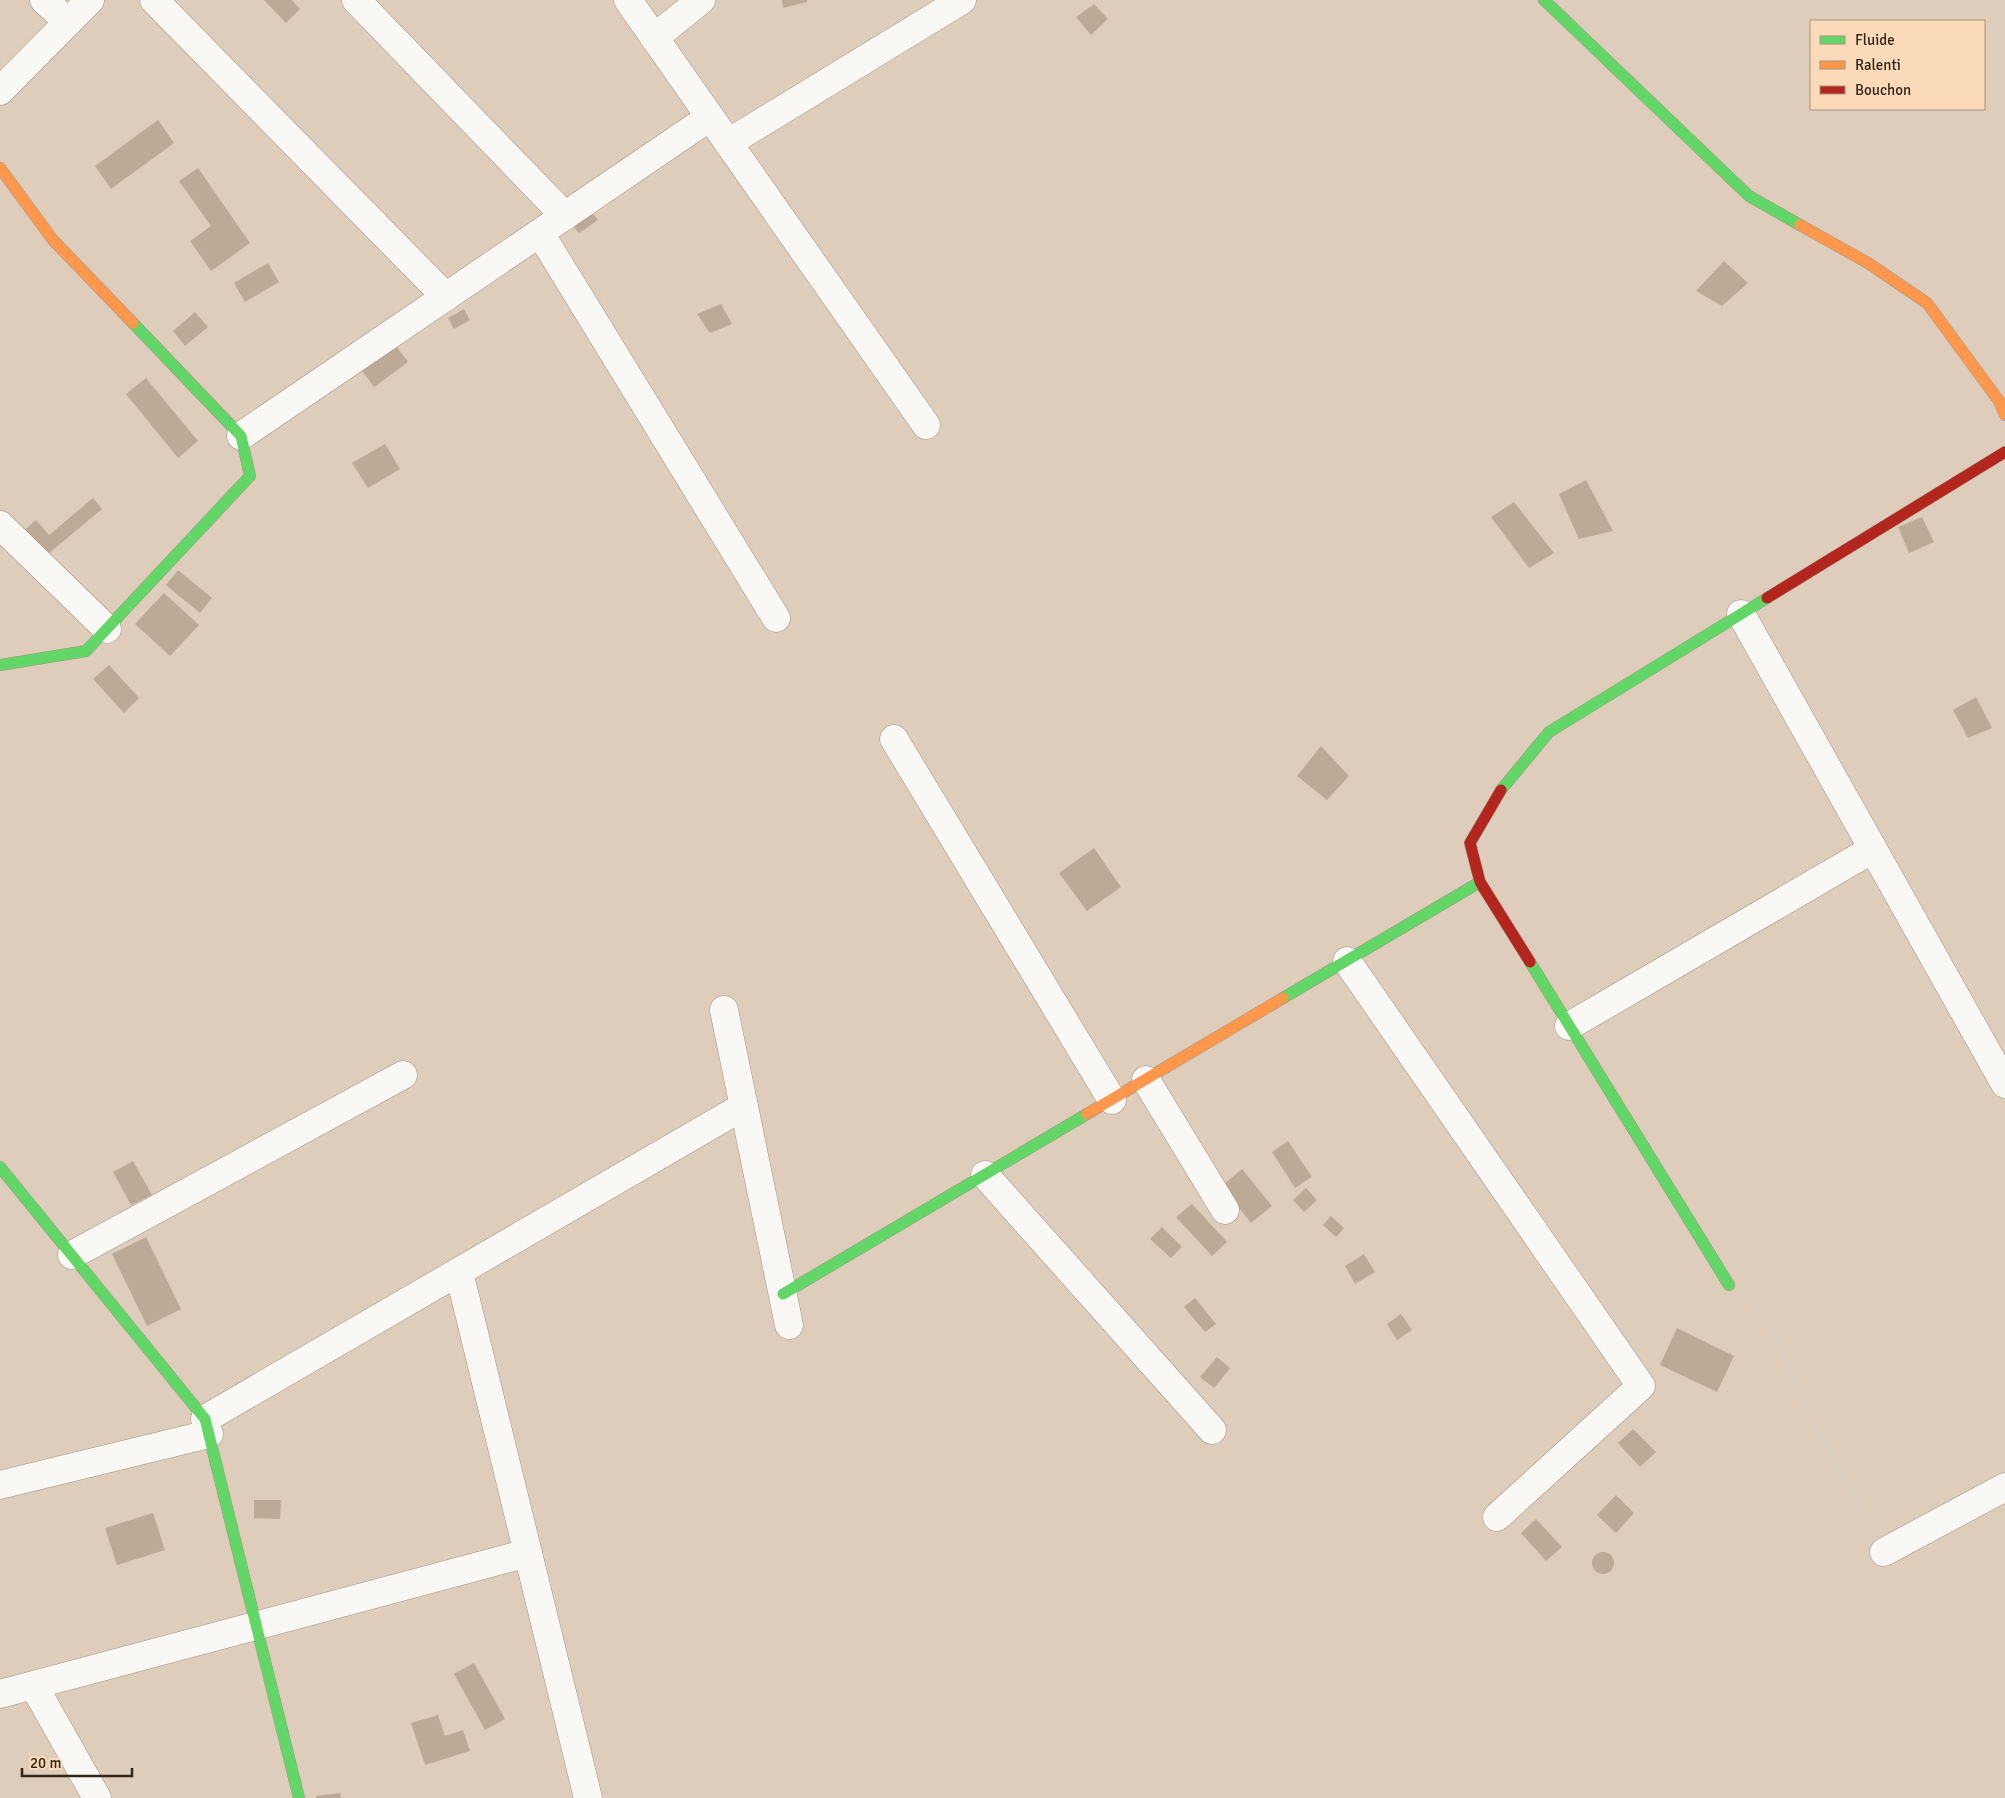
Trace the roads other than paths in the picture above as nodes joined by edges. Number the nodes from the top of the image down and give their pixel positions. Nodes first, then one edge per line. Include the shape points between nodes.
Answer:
1 (44, 0) edge
2 (90, 0) edge
3 (154, 0) edge
4 (356, 0) edge
5 (628, 0) edge
6 (701, 0) edge
7 (962, 0) edge
8 (1544, 0) edge
9 (68, 22) junction
10 (654, 38) junction
11 (0, 91) edge
12 (710, 117) junction
13 (728, 143) junction
14 (3, 180) edge
15 (565, 216) junction
16 (540, 233) junction
17 (446, 296) junction
18 (2005, 415) edge
19 (926, 424) dead end
20 (241, 436) junction
21 (2005, 452) edge
22 (0, 525) edge
23 (1741, 614) junction
24 (776, 618) dead end
25 (107, 629) junction
26 (0, 665) edge
27 (894, 739) dead end
28 (1873, 849) junction
29 (1480, 882) junction
30 (1347, 961) junction
31 (724, 1010) dead end
32 (1569, 1026) junction
33 (403, 1075) dead end
34 (1146, 1080) junction
35 (2005, 1084) edge
36 (1112, 1100) junction
37 (744, 1106) junction
38 (0, 1167) edge
39 (985, 1175) junction
40 (1225, 1210) dead end
41 (72, 1255) junction
42 (459, 1272) junction
43 (1730, 1285) road end
44 (783, 1294) junction
45 (789, 1325) dead end
46 (207, 1427) junction
47 (1212, 1430) dead end
48 (0, 1484) edge
49 (2005, 1487) edge
50 (1497, 1517) dead end
51 (1884, 1552) road end
52 (528, 1553) junction
53 (257, 1626) junction
54 (34, 1686) junction
55 (0, 1694) edge
56 (96, 1798) edge
57 (299, 1798) edge
58 (588, 1798) edge

1 - 9 street
2 - 9 street
3 - 17 street
4 - 15 street
5 - 10 street
6 - 10 street
7 - 13 street
8 - 18 street via 1749,196 1868,263 1927,303 1999,401
9 - 11 street
10 - 12 street
12 - 13 street
12 - 15 street
13 - 19 street
14 - 20 street via 53,240
15 - 16 street
16 - 17 street
16 - 24 street
17 - 20 street
20 - 25 street via 250,476
21 - 23 street
22 - 25 street
23 - 28 street
23 - 29 street via 1549,732 1497,794 1470,843
25 - 26 street via 86,650
27 - 36 street
28 - 32 street
28 - 35 street
29 - 30 street
29 - 32 street
30 - 34 street
30 - 50 street via 1641,1386
31 - 37 street
32 - 43 street
33 - 41 street
34 - 36 street
34 - 40 street
36 - 39 street
37 - 42 street
37 - 44 street
38 - 41 street
39 - 44 street
39 - 47 street
41 - 46 street
42 - 46 street
42 - 52 street
44 - 45 street
46 - 48 street
46 - 53 street
49 - 51 street
52 - 53 street
52 - 58 street
53 - 54 street
53 - 57 street
54 - 55 street
54 - 56 street

